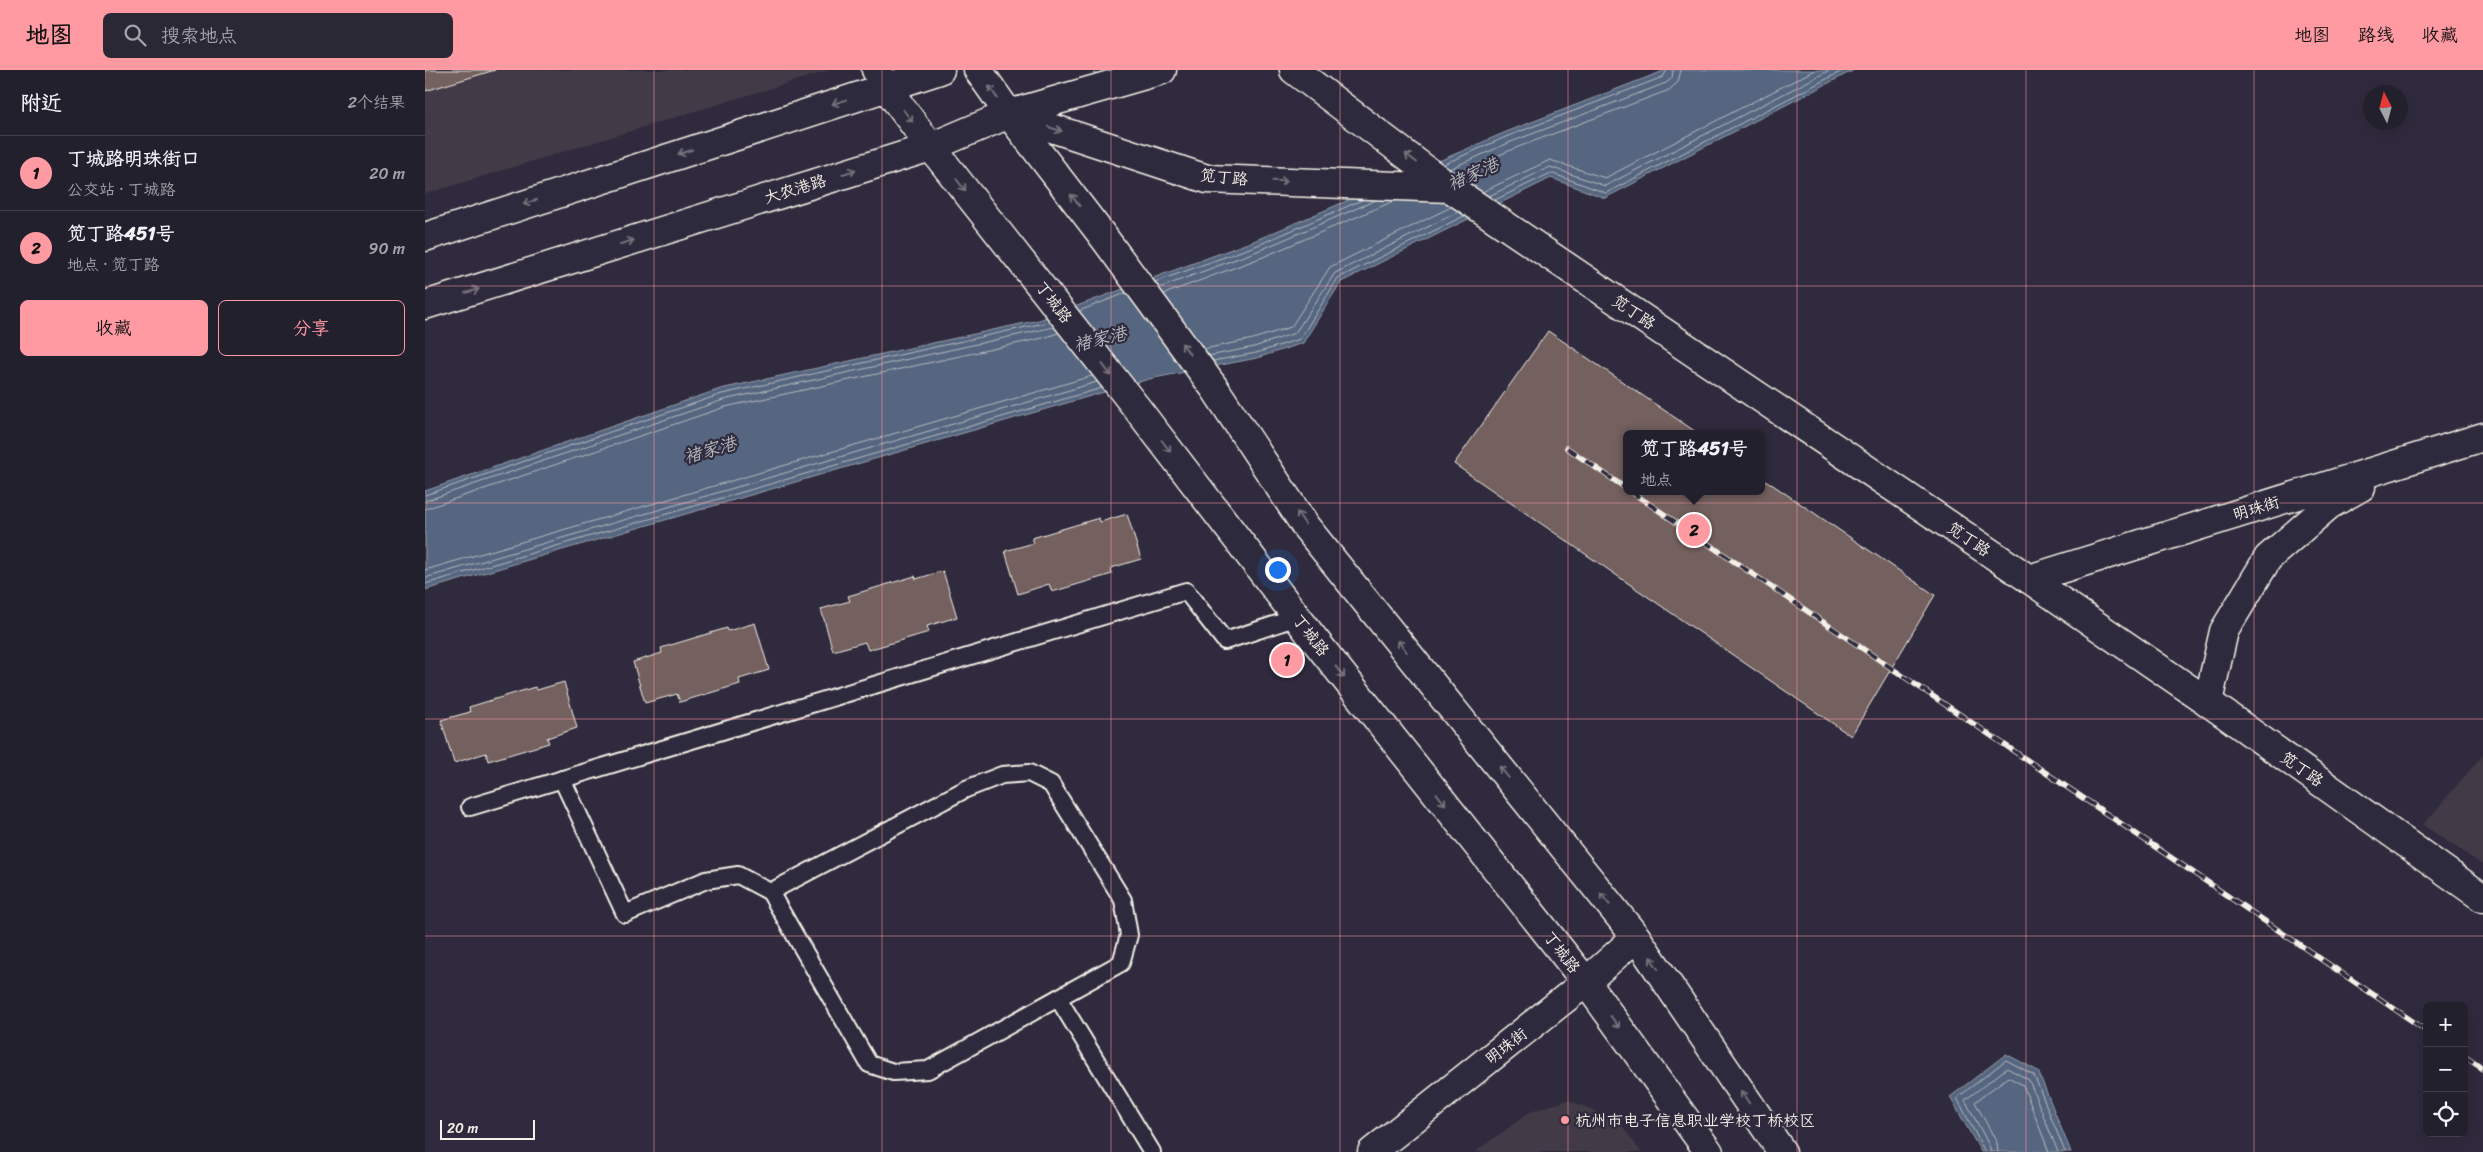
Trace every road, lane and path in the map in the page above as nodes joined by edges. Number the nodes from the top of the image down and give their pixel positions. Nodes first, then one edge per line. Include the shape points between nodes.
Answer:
1 (940, 70) edge
2 (978, 70) edge
3 (1162, 70) edge
4 (1294, 70) edge
5 (881, 78) edge
6 (1009, 114) junction
7 (931, 147) junction
8 (1449, 188) junction
9 (425, 237) edge
10 (425, 305) edge
11 (2483, 437) edge
12 (2417, 458) junction
13 (2029, 579) junction
14 (1298, 617) junction
15 (2208, 702) junction
16 (562, 779) junction
17 (470, 807) dead end
18 (770, 892) junction
19 (2483, 898) edge
20 (1636, 937) junction
21 (1586, 982) junction
22 (1058, 998) junction
23 (1152, 1152) edge
24 (1372, 1152) edge
25 (1709, 1152) edge
26 (1782, 1152) edge

1 - 5 main road
6 -> 2 main road
3 - 6 main road, 大农港路
8 -> 4 main road, 笕丁路
5 -> 7 main road, 丁城路
5 -> 9 main road
6 - 7 main road, 大农港路
6 -> 8 main road, 笕丁路 via 1207,179
20 -> 6 main road via 1306,527 1215,389
10 -> 7 main road, 大农港路
7 -> 14 main road, 丁城路
8 - 13 main road, 笕丁路
11 - 12 main road, 明珠街
12 - 13 main road, 明珠街
12 - 15 main road via 2329,505 2268,558 2224,631
13 - 15 main road, 笕丁路
14 - 16 lane via 1225,641 1186,591
14 -> 21 main road, 丁城路
15 - 19 main road, 笕丁路
16 - 17 lane
16 - 18 lane via 625,914 705,880 738,875
18 - 22 lane via 869,1064 893,1072 928,1070
18 - 22 lane via 966,789 1003,775 1029,773 1051,784 1123,900 1129,935 1121,963
20 - 21 main road, 明珠街
26 -> 20 main road
21 - 24 main road, 明珠街
21 -> 25 main road, 丁城路
22 - 23 lane

